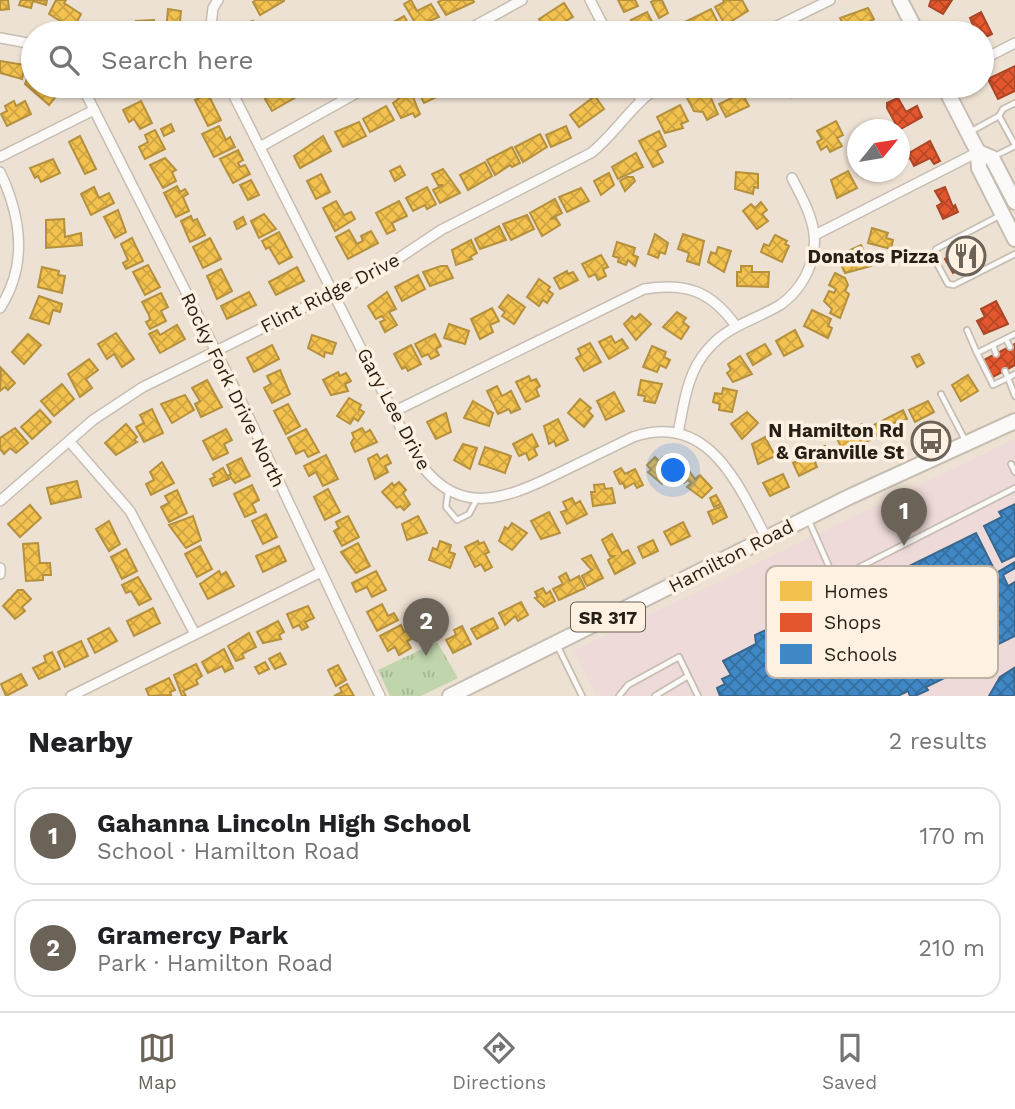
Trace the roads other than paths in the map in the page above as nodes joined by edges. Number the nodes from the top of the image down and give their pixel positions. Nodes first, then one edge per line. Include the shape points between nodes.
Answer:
1 (522, 0) edge
2 (590, 0) edge
3 (830, 0) edge
4 (900, 0) edge
5 (484, 21) edge
6 (601, 21) edge
7 (787, 21) edge
8 (911, 21) edge
9 (0, 38) edge
10 (21, 42) edge
11 (1015, 43) edge
12 (994, 54) edge
13 (88, 98) edge
14 (235, 98) edge
15 (348, 98) edge
16 (644, 98) edge
17 (950, 98) edge
18 (641, 100) joint
19 (1015, 103) edge
20 (94, 110) junction
21 (999, 117) junction
22 (968, 133) junction
23 (1015, 146) edge
24 (260, 147) junction
25 (985, 155) junction
26 (0, 158) edge
27 (0, 172) edge
28 (792, 178) dead end
29 (1010, 182) edge
30 (991, 191) junction
31 (1015, 202) edge
32 (1002, 214) junction
33 (817, 234) junction
34 (1015, 239) edge
35 (1015, 254) edge
36 (334, 292) junction
37 (0, 308) edge
38 (736, 326) junction
39 (967, 330) dead end
40 (1015, 334) edge
41 (1006, 339) junction
42 (992, 345) junction
43 (1010, 346) dead end
44 (215, 351) junction
45 (978, 353) junction
46 (996, 354) dead end
47 (1005, 371) dead end
48 (1015, 374) edge
49 (1008, 378) junction
50 (941, 394) dead end
51 (1015, 396) edge
52 (393, 412) junction
53 (1015, 421) edge
54 (678, 433) junction
55 (68, 441) junction
56 (967, 444) junction
57 (1015, 488) edge
58 (448, 490) junction
59 (477, 499) junction
60 (0, 501) edge
61 (807, 518) junction
62 (767, 539) junction
63 (829, 566) edge
64 (862, 566) edge
65 (0, 568) edge
66 (319, 573) junction
67 (0, 574) edge
68 (195, 635) junction
69 (556, 642) junction
70 (688, 676) junction
71 (71, 696) edge
72 (380, 696) edge
73 (450, 696) edge
74 (582, 696) edge
75 (619, 696) edge
76 (655, 696) edge
77 (698, 696) edge

1 - 5 street
2 - 6 street
3 - 7 street
4 - 8 main road
9 - 10 street
11 - 12 street
13 - 20 street, Rocky Fork Drive North
14 - 24 street, Gary Lee Drive
15 - 24 street
16 - 18 street, Flint Ridge Drive
17 - 22 main road
18 - 36 street, Flint Ridge Drive via 591,153 441,230 400,259
19 - 21 lane
20 - 26 street
20 - 44 street, Rocky Fork Drive North
21 - 22 lane
21 - 23 lane
22 - 25 main road
23 - 25 lane
24 - 36 street, Gary Lee Drive
25 - 29 main road
25 - 30 main road via 979,168
25 - 33 street
27 - 37 street via 14,203 19,232 16,276
28 - 33 street
29 - 30 lane
29 - 31 main road
30 - 32 main road
32 - 34 main road
32 - 35 lane via 936,249 934,258 948,284 954,285
33 - 38 street via 810,267 799,288 781,304
36 - 44 street, Flint Ridge Drive
36 - 52 street, Gary Lee Drive
38 - 52 street via 712,300 692,289 670,285 644,289
38 - 54 street via 718,338 694,368
39 - 45 lane
40 - 41 lane
41 - 42 lane
41 - 43 lane
42 - 45 lane
42 - 46 lane
44 - 55 street, Flint Ridge Drive via 143,387
44 - 66 street, Rocky Fork Drive North
45 - 49 lane via 993,385
47 - 49 lane
48 - 49 lane
49 - 51 lane
50 - 56 lane
52 - 58 street, Gary Lee Drive via 422,466
53 - 56 main road, Hamilton Road / SR 317
54 - 59 street, Gary Lee Drive via 642,434 513,495
54 - 62 street, Gary Lee Drive via 717,455
55 - 60 street, Flint Ridge Drive
55 - 68 street via 130,511
56 - 61 main road, Hamilton Road / SR 317
57 - 64 lane
58 - 59 street, Gary Lee Drive
58 - 59 lane via 446,507 457,520 469,514
61 - 62 main road, Hamilton Road / SR 317
61 - 63 lane
62 - 69 main road, Hamilton Road / SR 317
65 - 67 street
66 - 68 street
66 - 72 street, Rocky Fork Drive North
68 - 71 street
69 - 73 main road, Hamilton Road / SR 317
69 - 74 lane
70 - 75 lane via 679,657 628,685
70 - 76 lane
70 - 77 lane

